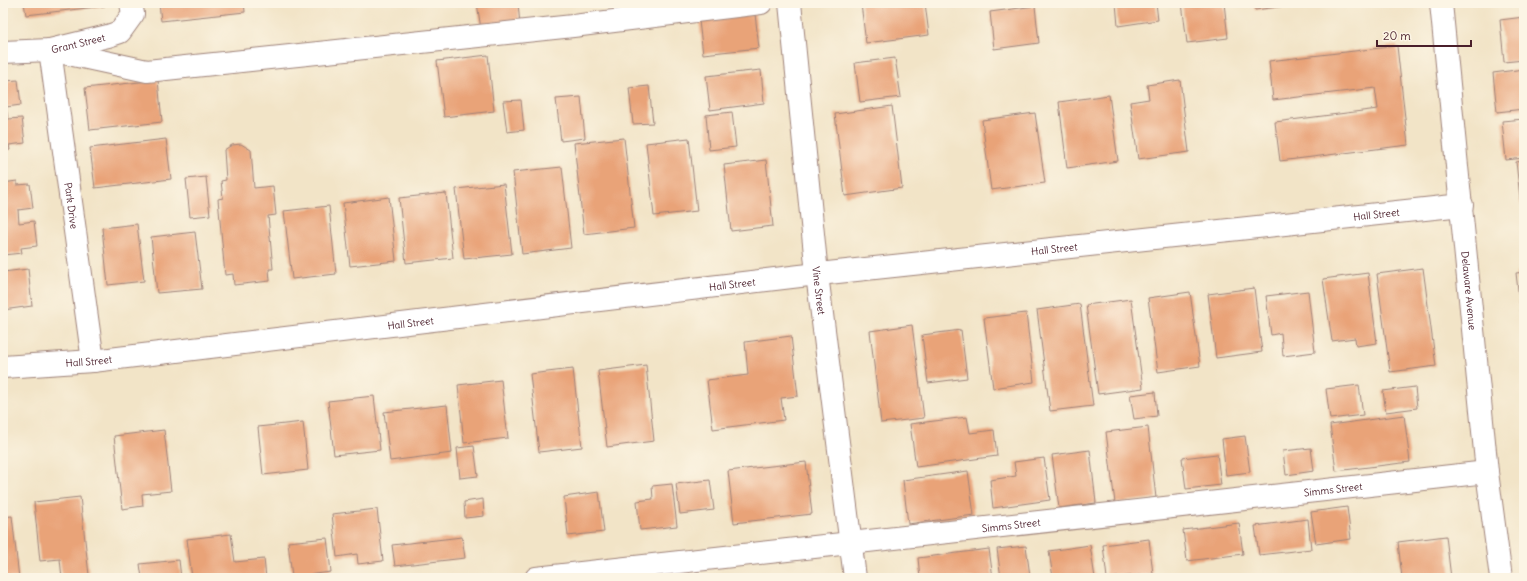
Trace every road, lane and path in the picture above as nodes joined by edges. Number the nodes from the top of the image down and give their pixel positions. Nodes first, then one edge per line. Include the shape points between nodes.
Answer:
1 (132, 3) edge
2 (761, 3) edge
3 (790, 3) edge
4 (1441, 3) edge
5 (50, 50) junction
6 (3, 52) edge
7 (1462, 205) junction
8 (817, 274) junction
9 (93, 361) junction
10 (3, 367) edge
11 (1487, 472) junction
12 (851, 542) junction
13 (645, 572) edge
14 (580, 575) edge
15 (536, 578) edge
16 (855, 578) edge
17 (1501, 578) edge

1 - 5 street, Grant Street via 133,14 120,32
2 - 5 street via 573,26 147,71
3 - 8 street, Vine Street
4 - 7 street, Delaware Avenue
5 - 6 street, Grant Street
5 - 9 street, Park Drive
7 - 8 street, Hall Street
7 - 11 street, Delaware Avenue
8 - 9 street, Hall Street
8 - 12 street, Vine Street
9 - 10 street, Hall Street
11 - 12 street, Simms Street
11 - 17 street, Delaware Avenue
12 - 13 street, Simms Street
12 - 16 street, Vine Street
13 - 14 street, Simms Street
14 - 15 street, Simms Street

